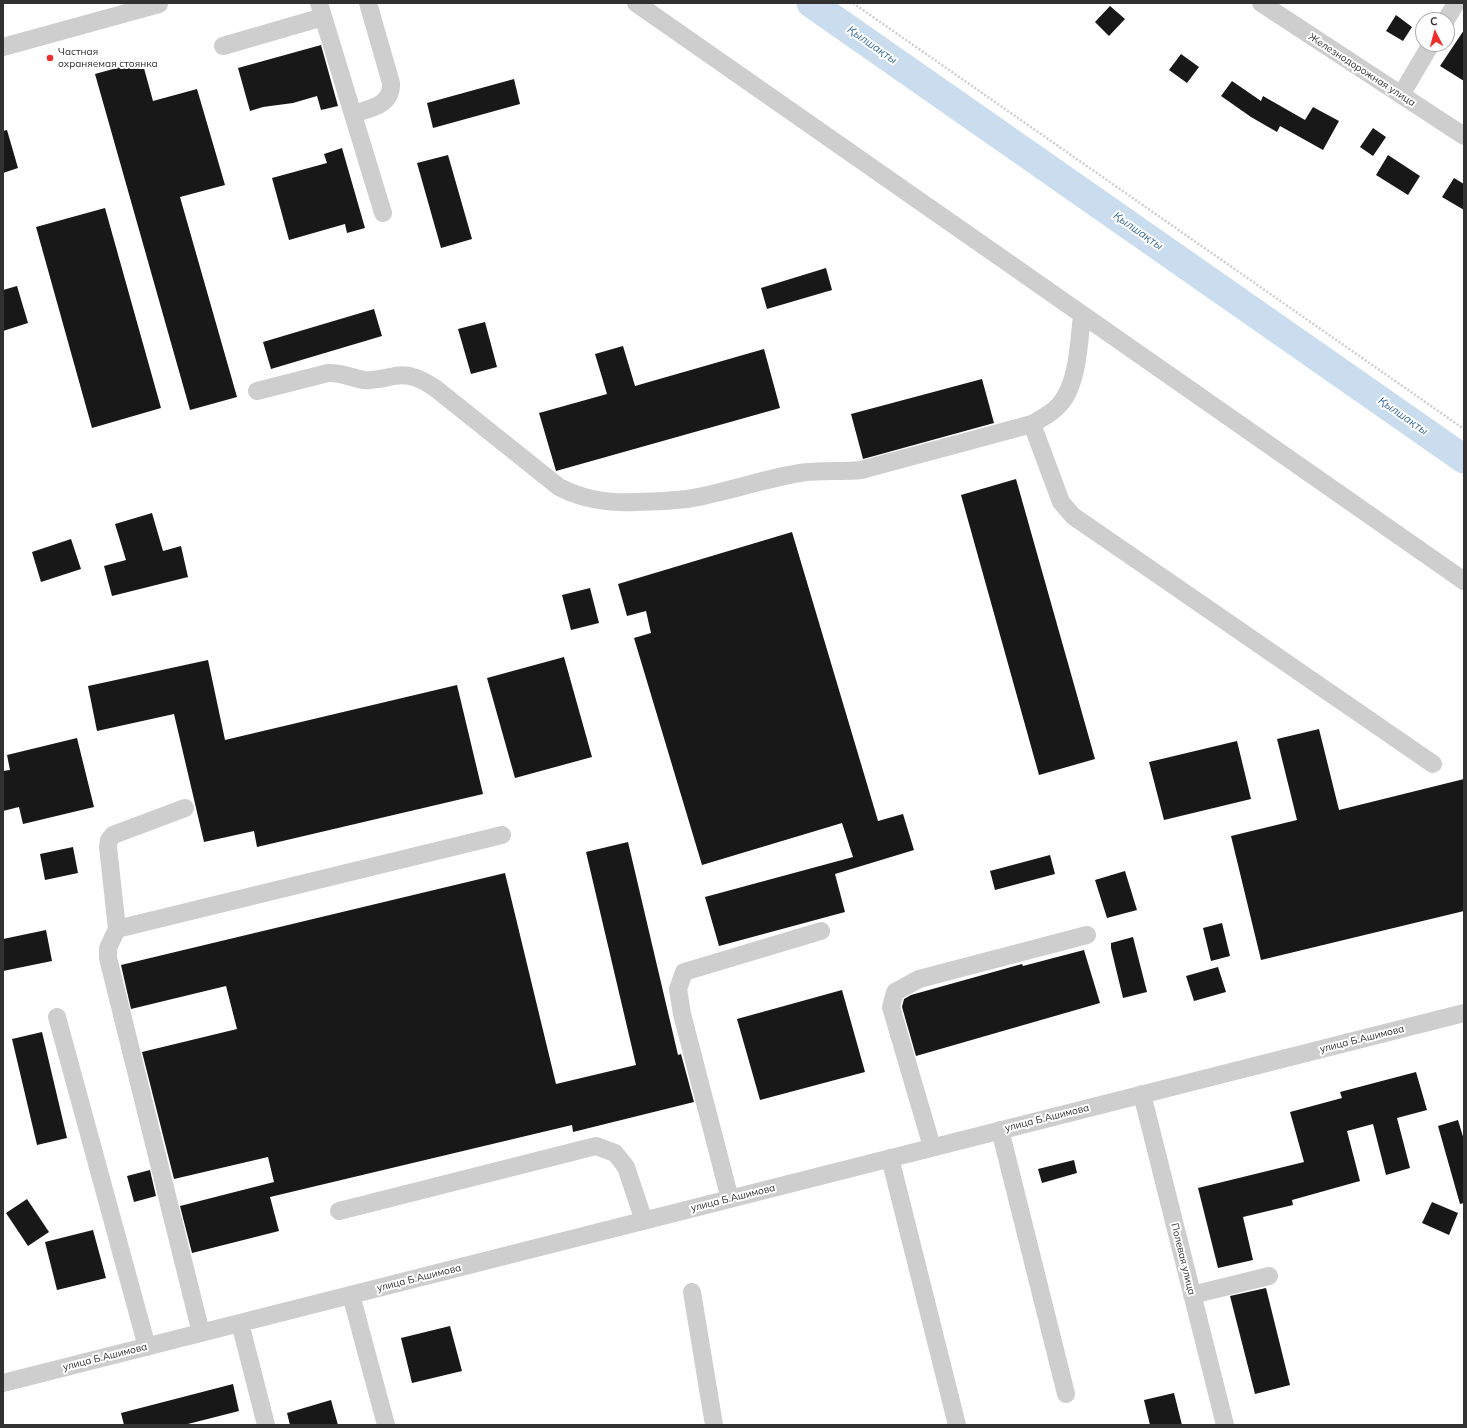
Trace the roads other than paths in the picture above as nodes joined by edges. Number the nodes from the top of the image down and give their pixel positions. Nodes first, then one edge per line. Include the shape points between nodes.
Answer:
1 (368, 3) edge
2 (636, 3) edge
3 (1261, 3) edge
4 (1456, 3) edge
5 (159, 4) dead end
6 (321, 10) edge
7 (1451, 12) edge
8 (223, 46) dead end
9 (3, 47) edge
10 (1426, 52) edge
11 (1401, 95) junction
12 (353, 114) junction
13 (1464, 136) edge
14 (383, 213) dead end
15 (1082, 315) junction
16 (257, 391) dead end
17 (1032, 424) junction
18 (1464, 581) edge
19 (1433, 764) dead end
20 (186, 808) dead end
21 (502, 835) dead end
22 (117, 929) junction
23 (821, 931) dead end
24 (1087, 935) dead end
25 (1464, 1014) edge
26 (57, 1016) dead end
27 (1142, 1094) junction
28 (1000, 1130) junction
29 (932, 1147) junction
30 (890, 1158) junction
31 (730, 1199) junction
32 (339, 1211) dead end
33 (644, 1220) junction
34 (1269, 1276) dead end
35 (692, 1292) dead end
36 (351, 1295) junction
37 (1192, 1295) junction
38 (240, 1323) junction
39 (201, 1333) junction
40 (147, 1346) junction
41 (3, 1383) edge
42 (1066, 1394) dead end
43 (266, 1425) edge
44 (386, 1425) edge
45 (714, 1425) edge
46 (957, 1425) edge
47 (1225, 1425) edge

1 - 12 street via 392,88 386,100
2 - 15 street
3 - 11 street, Железнодорожная улица
4 - 7 street
5 - 9 street
6 - 8 street
6 - 12 street
10 - 11 street
11 - 13 street, Железнодорожная улица
12 - 14 street
15 - 17 street via 1074,373 1065,396 1056,408
15 - 18 street
16 - 17 street via 332,372 365,380 401,375 418,378 435,388 559,488 585,498 608,502 688,499 800,473 861,470
17 - 19 street via 1061,502 1073,516
20 - 22 street via 113,835 109,840
21 - 22 street
22 - 39 street via 108,948 108,958
23 - 31 street via 684,972 678,989 682,1014
24 - 29 street via 919,979 895,992 891,1007
25 - 27 street, улица Б.Ашимова
26 - 40 street
27 - 28 street, улица Б.Ашимова
27 - 37 street, Полевая улица
28 - 29 street, улица Б.Ашимова
28 - 42 street
29 - 30 street, улица Б.Ашимова
30 - 31 street, улица Б.Ашимова
30 - 46 street
31 - 33 street, улица Б.Ашимова
32 - 33 street via 596,1146 615,1153 626,1167
33 - 36 street, улица Б.Ашимова
34 - 37 street
35 - 45 street
36 - 38 street, улица Б.Ашимова
36 - 44 street
37 - 47 street, Полевая улица
38 - 39 street, улица Б.Ашимова
38 - 43 street
39 - 40 street, улица Б.Ашимова
40 - 41 street, улица Б.Ашимова

